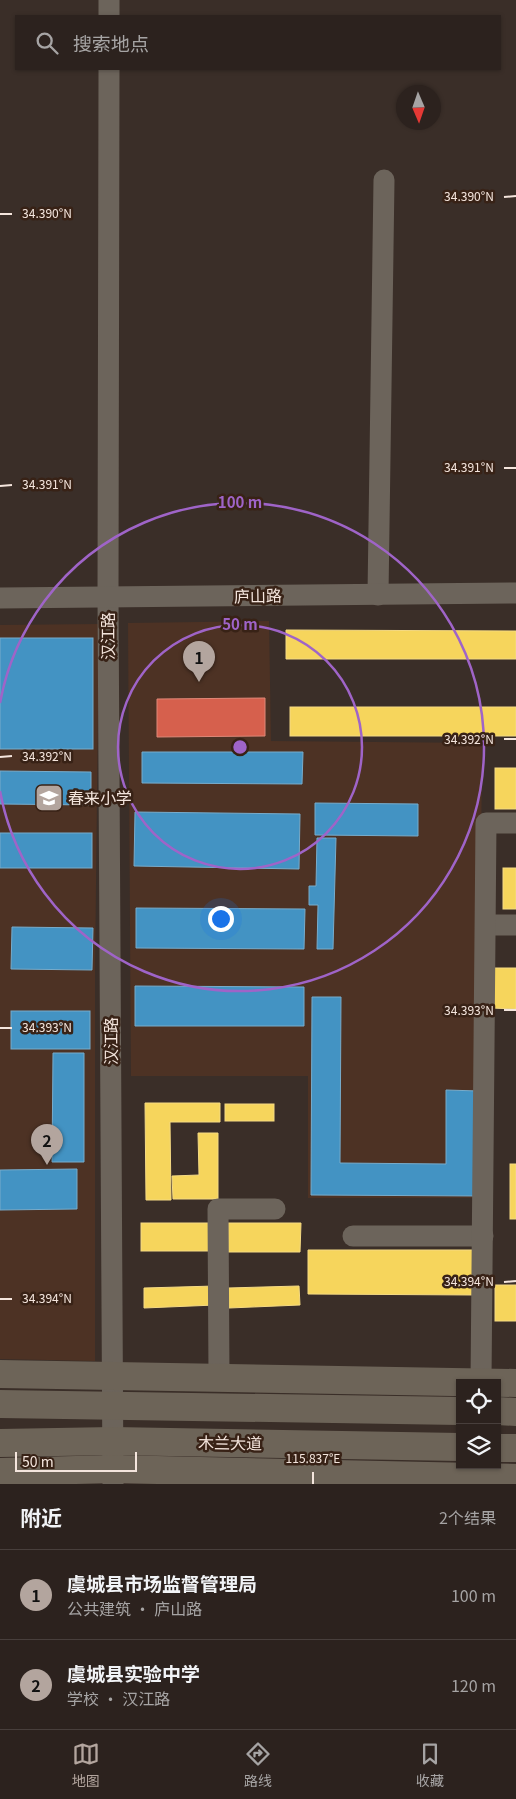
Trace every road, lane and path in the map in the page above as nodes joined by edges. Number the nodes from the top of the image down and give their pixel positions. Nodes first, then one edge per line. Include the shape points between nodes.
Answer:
1 (109, 0) edge
2 (109, 15) edge
3 (109, 70) edge
4 (384, 180) dead end
5 (516, 594) edge
6 (378, 595) junction
7 (108, 597) junction
8 (0, 598) edge
9 (516, 823) edge
10 (486, 925) junction
11 (516, 925) edge
12 (275, 1209) dead end
13 (353, 1236) dead end
14 (483, 1236) junction
15 (0, 1374) edge
16 (113, 1375) junction
17 (219, 1377) junction
18 (482, 1379) edge
19 (456, 1382) edge
20 (501, 1383) edge
21 (516, 1383) edge
22 (0, 1404) edge
23 (113, 1406) junction
24 (456, 1411) edge
25 (501, 1411) edge
26 (516, 1412) edge
27 (113, 1441) junction
28 (0, 1443) edge
29 (456, 1447) edge
30 (508, 1448) edge
31 (0, 1472) edge
32 (113, 1477) edge
33 (228, 1478) edge
34 (513, 1480) edge

1 - 2 street
3 - 7 street, 汉江路
4 - 6 street
5 - 6 street, 庐山路
6 - 7 street, 庐山路
7 - 8 street, 庐山路
7 - 16 street, 汉江路
9 - 10 street via 486,823
10 - 11 street
10 - 14 street
12 - 17 street via 218,1209
13 - 14 street
14 - 18 street
15 - 16 main road
16 - 17 main road
16 - 23 street, 汉江路
17 - 19 main road
20 - 21 main road
22 - 23 main road
23 - 24 main road
23 - 27 street, 汉江路
25 - 26 main road
27 - 28 main road, 木兰大道
27 - 29 main road, 木兰大道
27 - 32 street, 汉江路
30 - 34 street
31 - 32 main road
32 - 33 main road
33 - 34 main road

